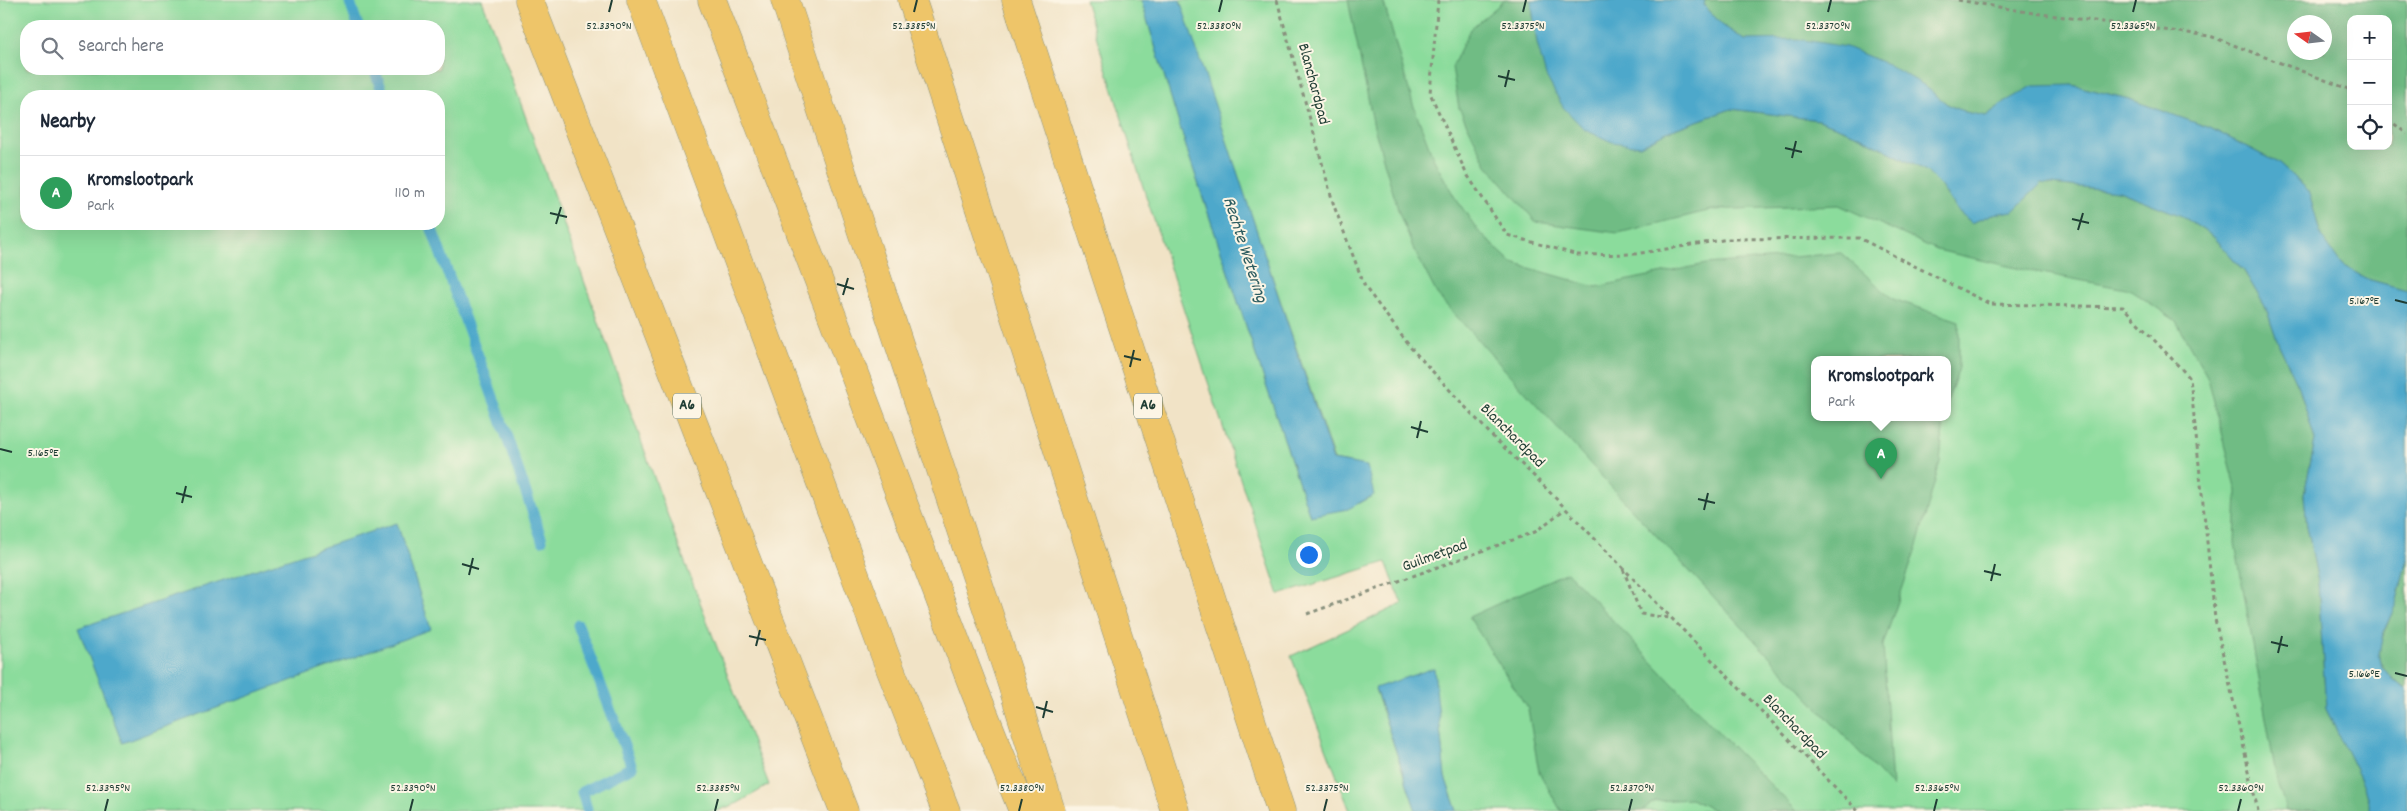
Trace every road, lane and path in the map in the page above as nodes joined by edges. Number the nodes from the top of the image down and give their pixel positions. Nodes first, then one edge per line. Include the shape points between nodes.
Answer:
1 (529, 0) edge
2 (641, 0) edge
3 (712, 0) edge
4 (785, 0) edge
5 (912, 0) edge
6 (1016, 0) edge
7 (1278, 0) edge
8 (1438, 0) edge
9 (1958, 0) edge
10 (2347, 88) edge
11 (2392, 122) edge
12 (2407, 134) edge
13 (1565, 509) junction
14 (1623, 567) junction
15 (1307, 614) dead end
16 (1671, 618) junction
17 (844, 811) edge
18 (946, 811) edge
19 (1023, 811) edge
20 (1050, 811) edge
21 (1175, 811) edge
22 (1280, 811) edge
23 (1858, 811) edge
24 (2258, 811) edge

1 - 17 highway, A6
2 - 18 highway via 882,648
3 - 19 highway
4 - 20 highway via 1009,675
5 - 21 highway
6 - 22 highway, A6
7 - 13 path, Blanchardpad via 1334,206 1365,287 1411,348
8 - 24 path via 1430,93 1466,173 1507,235 1578,255 1635,254 1729,239 1859,238 1990,304 2123,307 2190,378 2215,619
9 - 10 path via 2210,36
11 - 12 path
13 - 14 path, Blanchardpad
13 - 15 path, Guilmetpad via 1535,532
14 - 16 path, Blanchardpad
14 - 16 path via 1641,614
16 - 23 path, Blanchardpad

